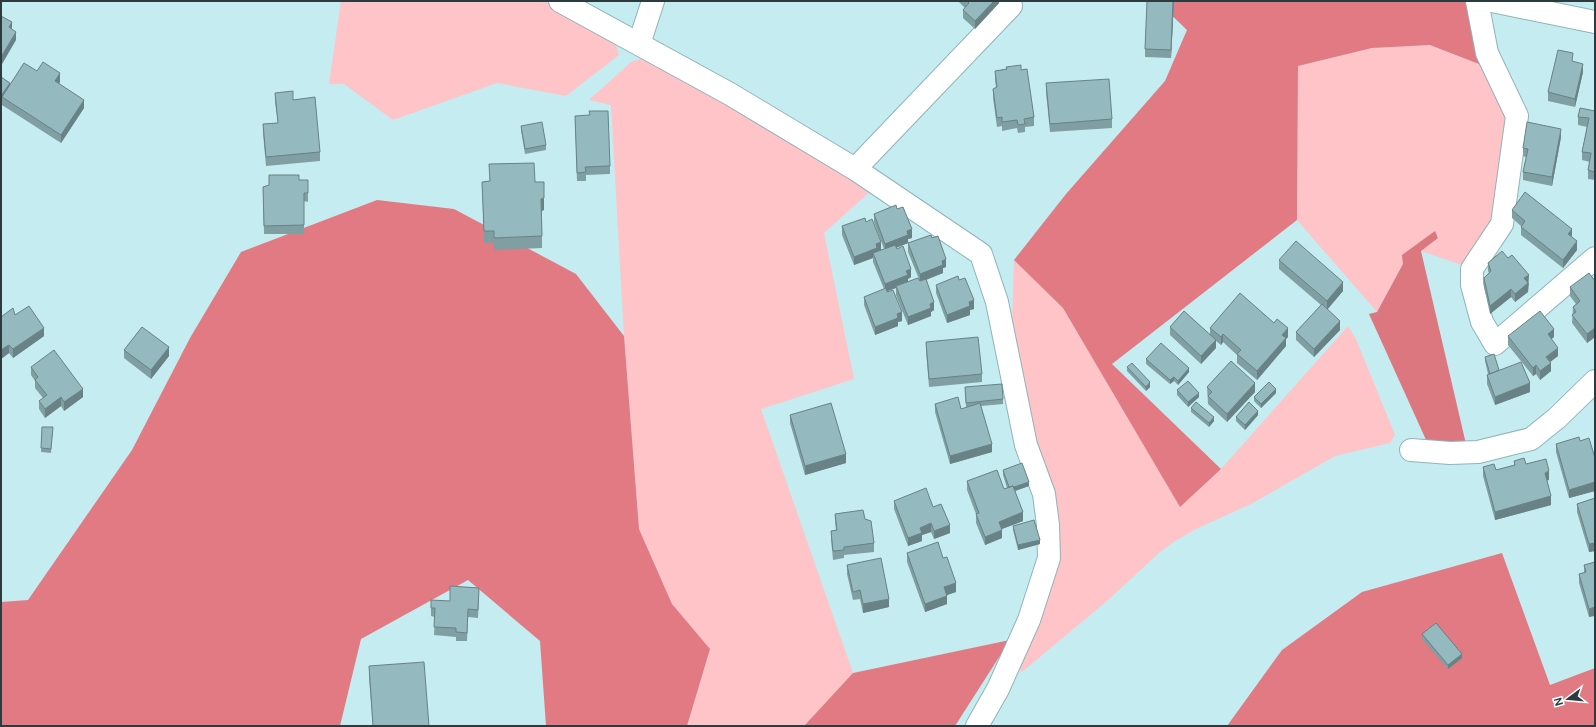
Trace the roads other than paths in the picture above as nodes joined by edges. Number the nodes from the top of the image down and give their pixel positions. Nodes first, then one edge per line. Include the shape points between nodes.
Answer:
1 (560, 1) edge
2 (653, 1) edge
3 (1477, 1) edge
4 (1492, 1) edge
5 (1011, 6) dead end
6 (1595, 22) edge
7 (639, 44) junction
8 (855, 170) junction
9 (1595, 258) edge
10 (1594, 383) edge
11 (1411, 450) dead end
12 (976, 726) edge

1 - 7 street
2 - 7 street
3 - 9 street via 1487,53 1517,116 1502,224 1472,269 1472,285 1482,322 1495,344
4 - 6 street
5 - 8 street
7 - 8 street via 730,94
8 - 12 street via 982,254 997,302 1026,445 1044,494 1049,558 1029,620 998,689
10 - 11 street via 1532,439 1478,452

